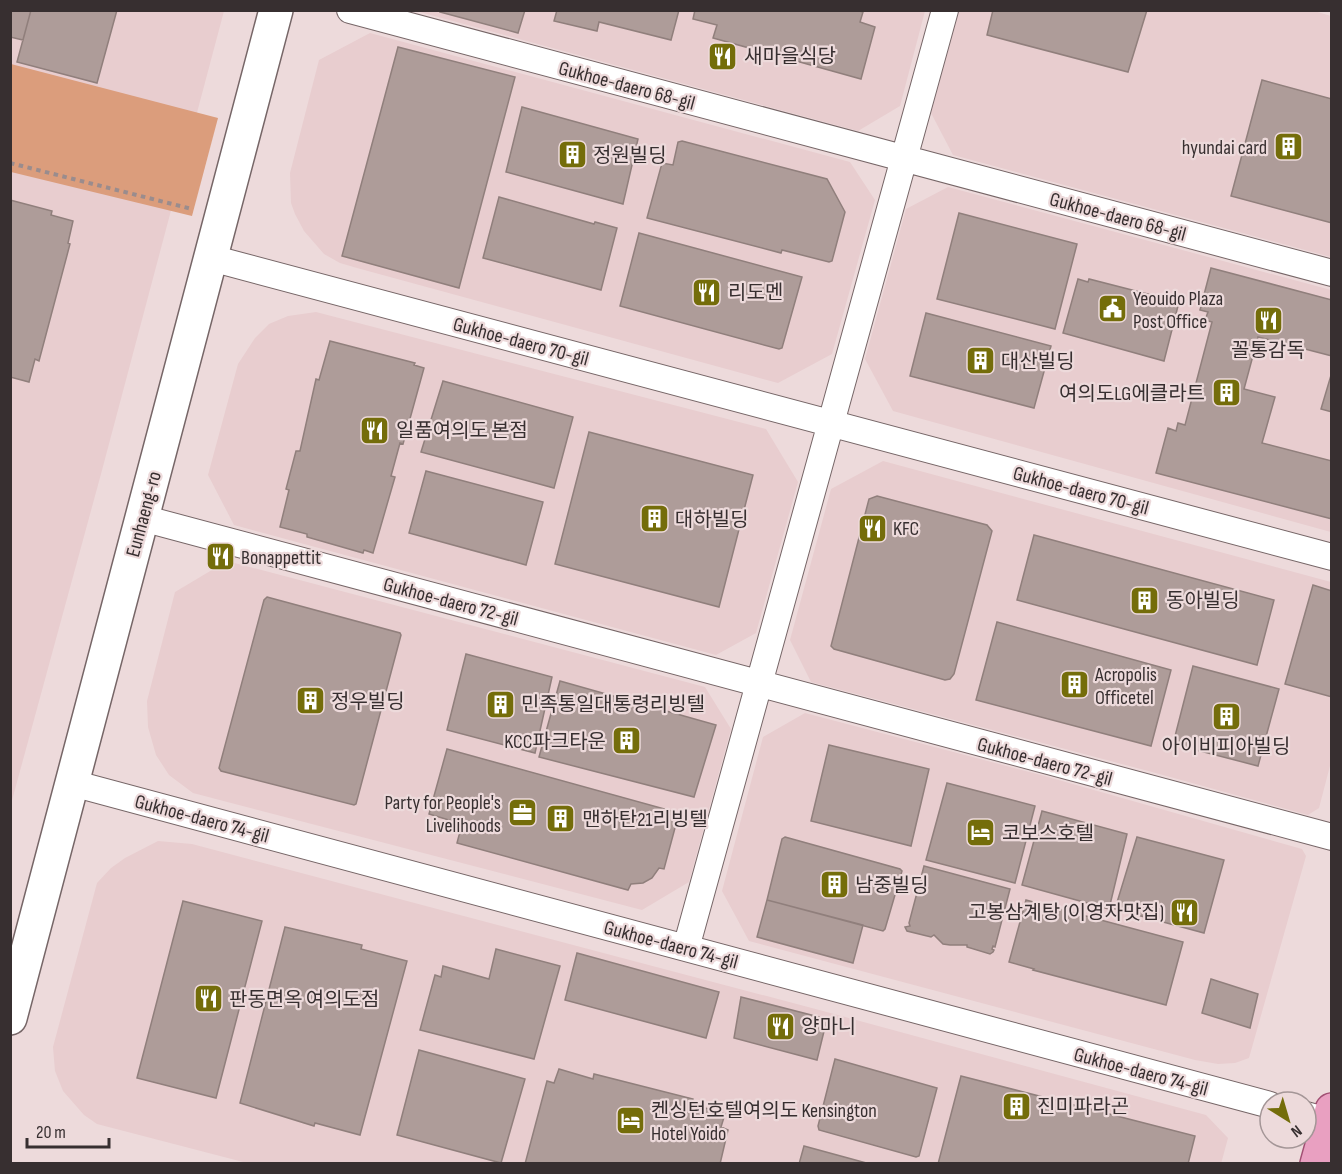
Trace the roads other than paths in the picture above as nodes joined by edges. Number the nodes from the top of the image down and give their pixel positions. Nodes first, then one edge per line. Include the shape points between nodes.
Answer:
1 (276, 10) edge
2 (350, 10) edge
3 (945, 10) edge
4 (904, 159) junction
5 (211, 258) junction
6 (1332, 273) edge
7 (831, 424) junction
8 (142, 518) junction
9 (1332, 557) edge
10 (759, 684) junction
11 (72, 783) junction
12 (1332, 837) edge
13 (686, 948) junction
14 (10, 1018) edge
15 (1258, 1103) edge
16 (1322, 1115) edge
17 (1317, 1164) edge

1 - 5 street, Eunhaeng-ro
2 - 4 street, Gukhoe-daero 68-gil
3 - 4 street
4 - 6 street, Gukhoe-daero 68-gil
4 - 7 street
5 - 7 street, Gukhoe-daero 70-gil
5 - 8 street, Eunhaeng-ro
7 - 9 street, Gukhoe-daero 70-gil
7 - 10 street
8 - 10 street, Gukhoe-daero 72-gil
8 - 11 street, Eunhaeng-ro
10 - 12 street, Gukhoe-daero 72-gil
10 - 13 street
11 - 13 street, Gukhoe-daero 74-gil
11 - 14 street, Eunhaeng-ro
13 - 15 street, Gukhoe-daero 74-gil
16 - 17 main road

